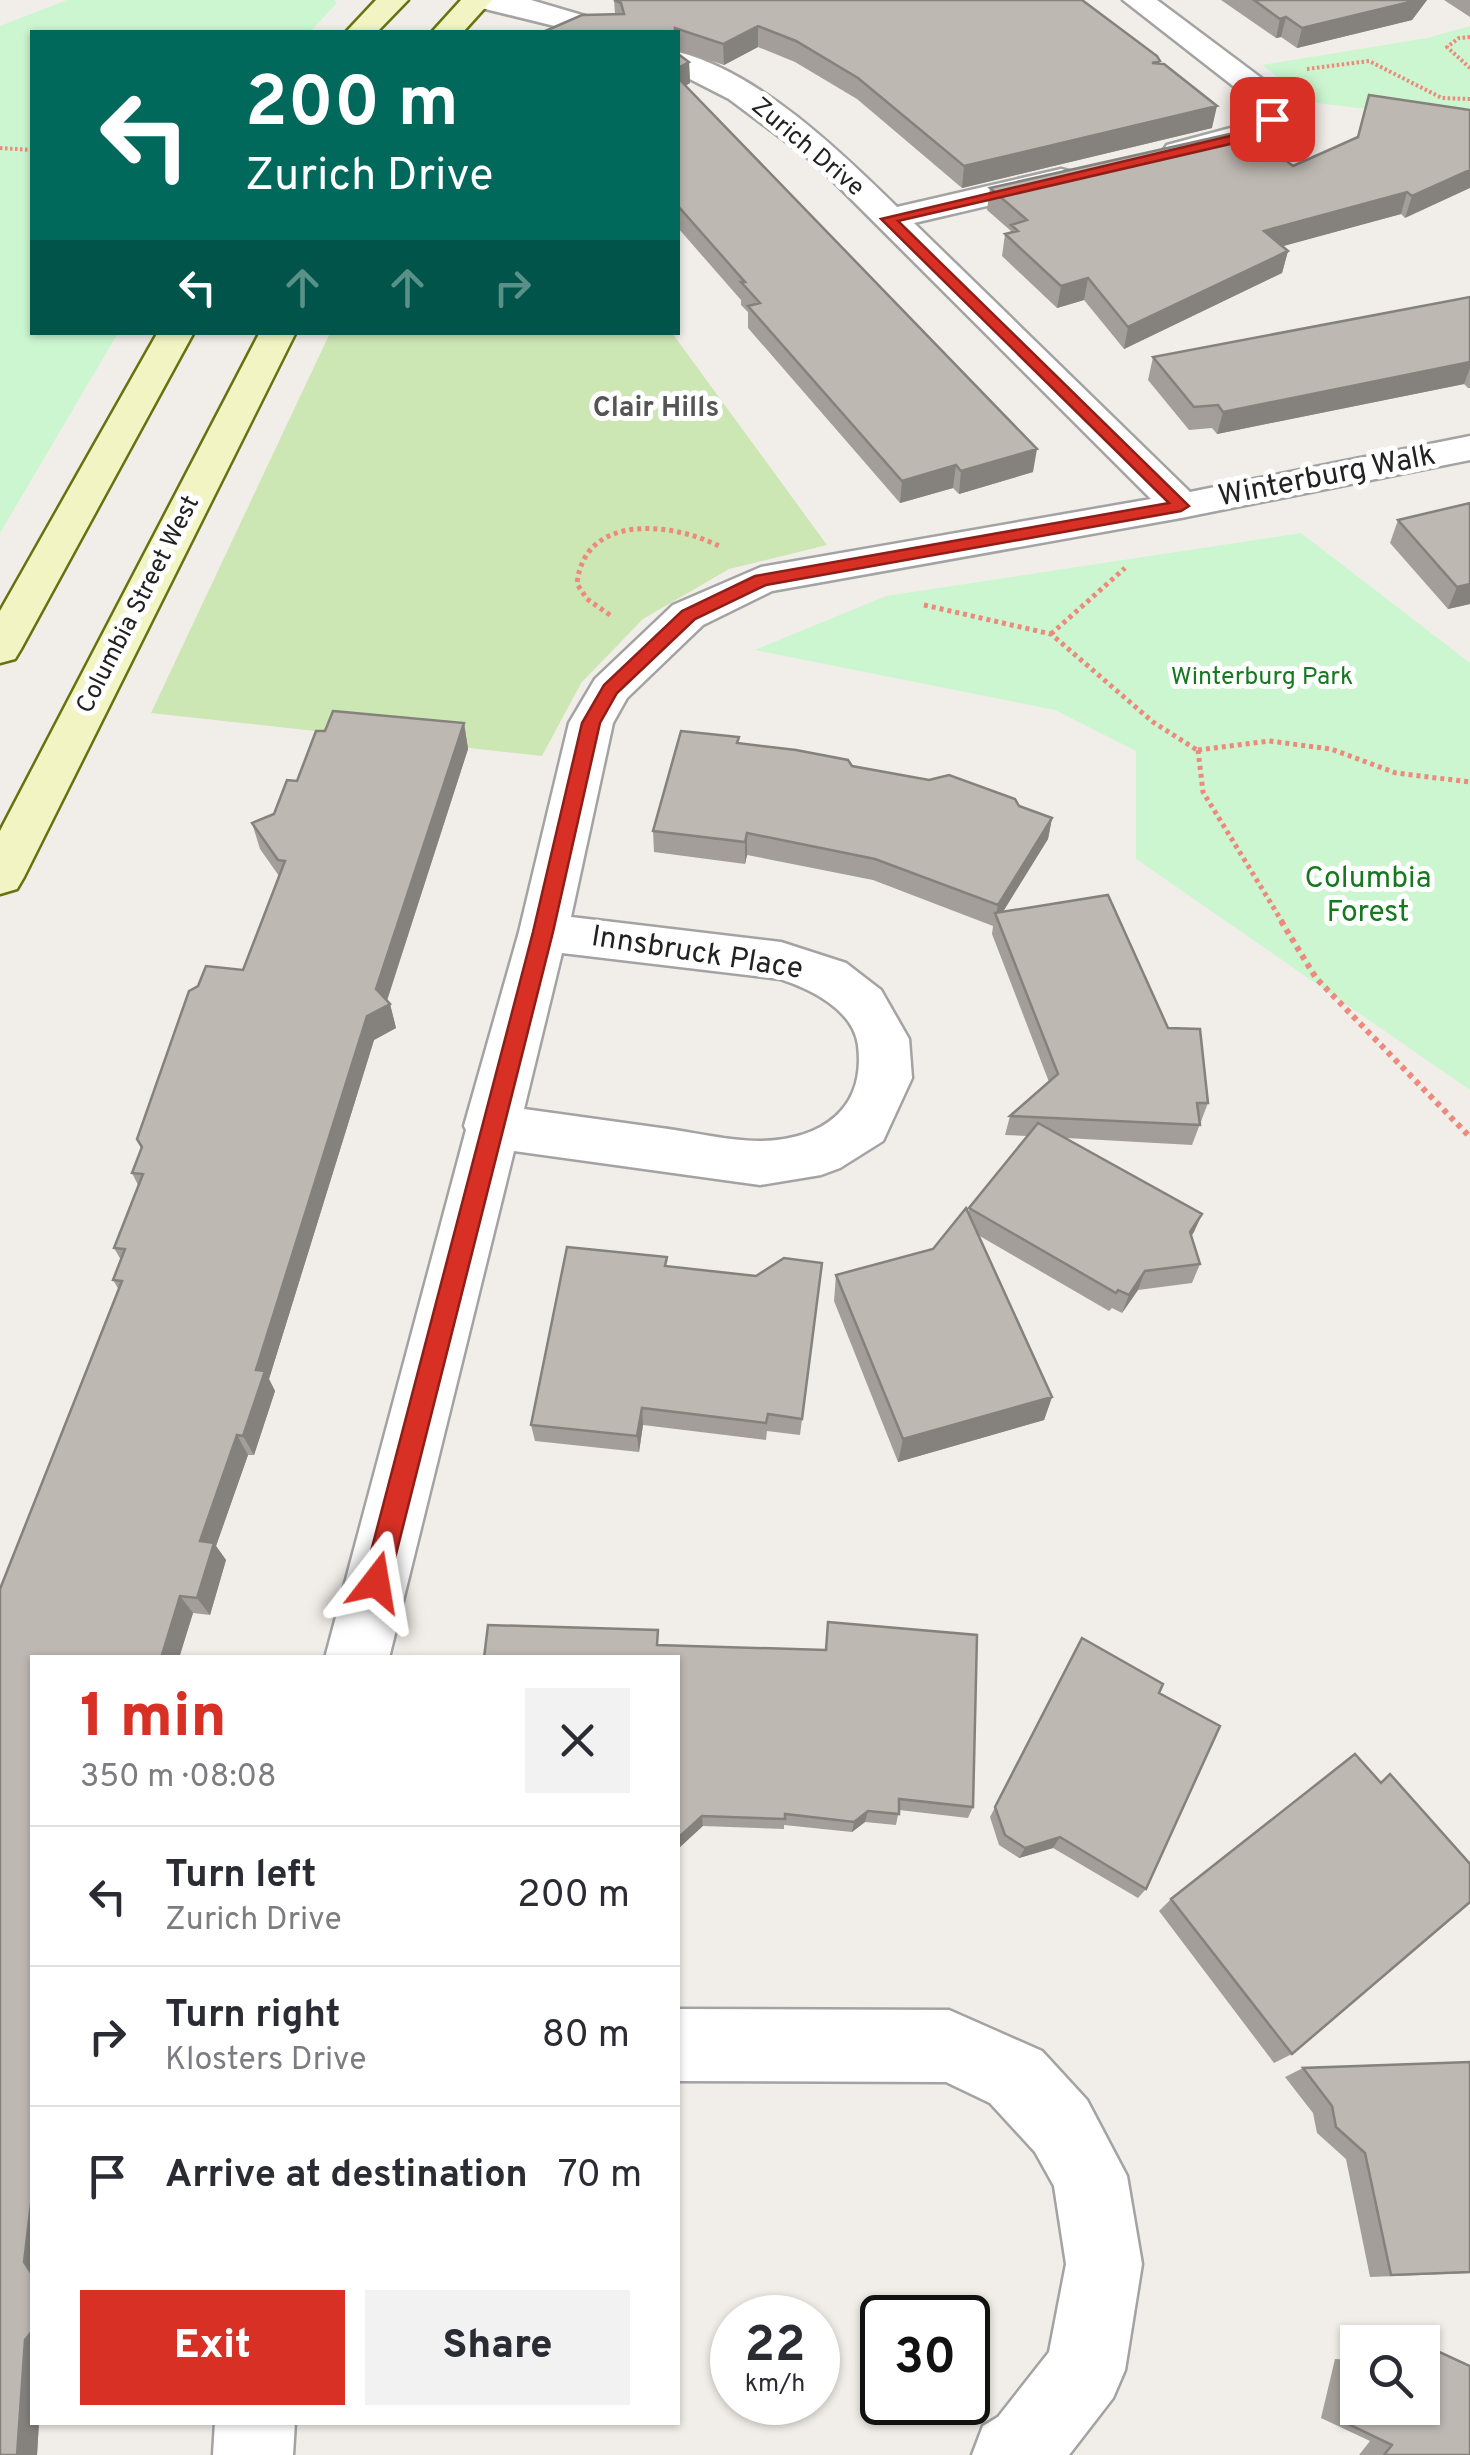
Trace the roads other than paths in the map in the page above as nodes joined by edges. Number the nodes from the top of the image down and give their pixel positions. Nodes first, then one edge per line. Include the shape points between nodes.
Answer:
1 (393, 0) edge
2 (480, 0) edge
3 (1138, 0) edge
4 (363, 30) edge
5 (448, 30) edge
6 (602, 30) edge
7 (680, 62) edge
8 (1156, 157) edge
9 (1099, 170) edge
10 (888, 219) junction
11 (174, 335) edge
12 (276, 335) edge
13 (1470, 448) edge
14 (1181, 506) junction
15 (0, 649) edge
16 (0, 877) edge
17 (543, 932) junction
18 (490, 1126) junction
19 (358, 1655) edge
20 (680, 2045) edge
21 (255, 2425) edge
22 (253, 2455) edge
23 (1012, 2455) edge

1 - 4 main road
2 - 5 main road
2 - 6 street
3 - 8 street via 1269,99 1274,110 1266,128 1252,135
7 - 10 street, Zurich Drive via 783,122
9 - 10 street
10 - 14 street, Zurich Drive
11 - 15 main road
12 - 16 main road, Columbia Street West
13 - 14 street, Winterburg Walk
14 - 17 street, Winterburg Walk via 761,580 688,615 610,689 591,723
17 - 18 street, Winterburg Walk
17 - 18 street, Innsbruck Place via 781,961 828,976 864,1004 883,1039 886,1078 864,1126 821,1153 760,1163
18 - 19 street, Winterburg Walk
20 - 23 street via 948,2046 1016,2077 1060,2126 1090,2176 1104,2264 1085,2370
21 - 22 street

